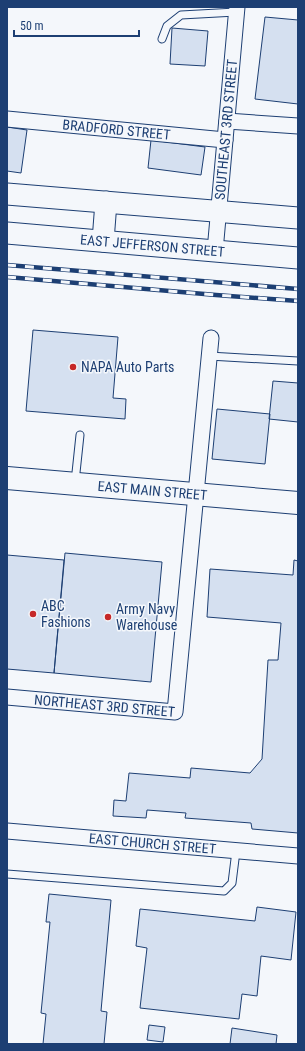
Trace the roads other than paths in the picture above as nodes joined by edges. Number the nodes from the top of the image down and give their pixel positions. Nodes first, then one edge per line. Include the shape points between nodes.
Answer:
1 (237, 9) edge
2 (162, 39) dead end
3 (7, 119) edge
4 (227, 121) junction
5 (298, 126) edge
6 (225, 140) junction
7 (7, 194) edge
8 (106, 202) junction
9 (219, 211) junction
10 (298, 218) edge
11 (7, 233) edge
12 (103, 241) junction
13 (215, 251) junction
14 (298, 258) edge
15 (211, 338) dead end
16 (209, 356) junction
17 (298, 361) edge
18 (80, 435) dead end
19 (7, 478) edge
20 (75, 484) junction
21 (196, 494) junction
22 (298, 503) edge
23 (7, 697) edge
24 (7, 831) edge
25 (236, 851) junction
26 (298, 856) edge
27 (7, 874) edge

1 - 2 lane via 181,15 168,26
1 - 4 street, SOUTHEAST 3RD STREET
3 - 6 street, BRADFORD STREET
4 - 5 street
4 - 6 street, SOUTHEAST 3RD STREET
6 - 9 street, SOUTHEAST 3RD STREET
7 - 8 main road
8 - 9 main road
8 - 12 main road
9 - 10 main road
9 - 13 street, SOUTHEAST 3RD STREET
11 - 12 main road, EAST JEFFERSON STREET
12 - 13 main road, EAST JEFFERSON STREET
13 - 14 main road, EAST JEFFERSON STREET
15 - 16 street
16 - 17 lane
16 - 21 street
18 - 20 lane
19 - 20 main road, EAST MAIN STREET
20 - 21 main road, EAST MAIN STREET
21 - 22 main road, EAST MAIN STREET
21 - 23 street, NORTHEAST 3RD STREET via 175,712
24 - 25 street, EAST CHURCH STREET
25 - 26 street, EAST CHURCH STREET
25 - 27 lane via 232,883 224,891

